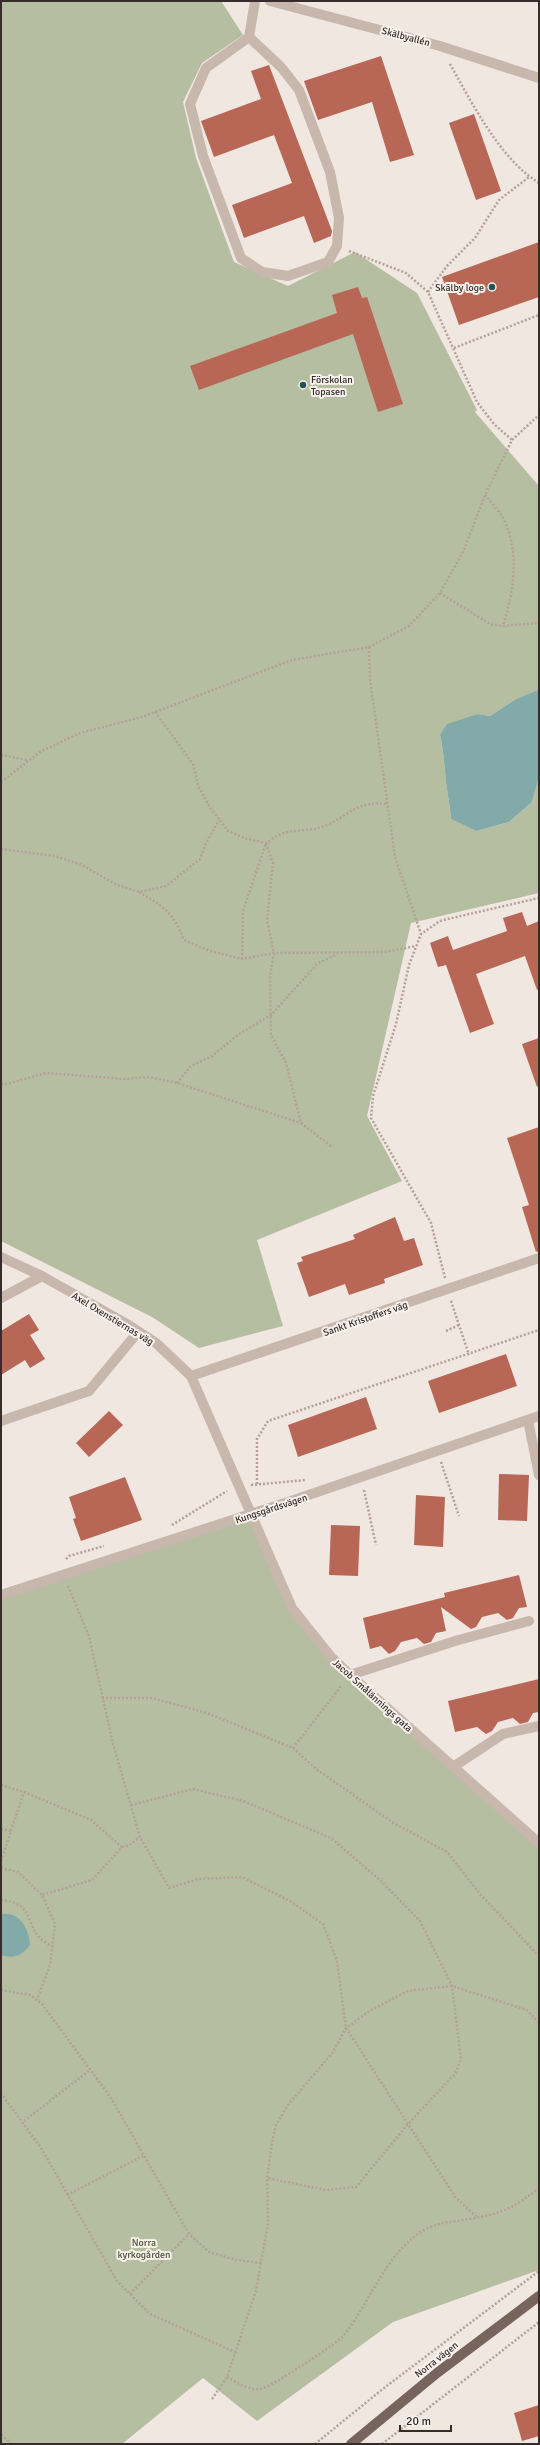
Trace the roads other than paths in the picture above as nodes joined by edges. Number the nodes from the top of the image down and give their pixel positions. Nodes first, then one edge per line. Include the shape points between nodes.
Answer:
1 (255, 1) edge
2 (270, 1) edge
3 (249, 37) junction
4 (539, 78) edge
5 (1, 1257) edge
6 (539, 1258) edge
7 (42, 1276) junction
8 (1, 1298) edge
9 (138, 1332) junction
10 (191, 1376) junction
11 (539, 1416) edge
12 (528, 1420) junction
13 (1, 1421) edge
14 (539, 1475) edge
15 (250, 1515) junction
16 (1, 1595) edge
17 (530, 1621) dead end
18 (350, 1675) junction
19 (539, 1726) edge
20 (453, 1767) junction
21 (539, 1843) edge
22 (539, 2296) edge
23 (350, 2444) edge

1 - 3 street
2 - 4 street, Skälbyallén via 440,46
3 - 3 street via 281,67 300,90 330,172 339,218 337,246 328,262 288,276 262,272 241,258 203,156 190,104 206,68
5 - 7 street, Axel Oxenstiernas väg
6 - 10 street, Sankt Kristoffers väg
7 - 8 street
7 - 9 street, Axel Oxenstiernas väg
9 - 10 street, Axel Oxenstiernas väg via 156,1343
9 - 13 street via 90,1391
10 - 15 street, Axel Oxenstiernas väg
11 - 12 street, Kungsgårdsvägen
12 - 14 street
12 - 15 street, Kungsgårdsvägen
15 - 16 street, Kungsgårdsvägen
15 - 18 street, Jacob Smålännings gata via 292,1608 332,1658
17 - 18 street via 455,1641
18 - 20 street, Jacob Smålännings gata
19 - 20 street via 503,1734
20 - 21 street, Jacob Smålännings gata
22 - 23 main road, Norra vägen via 437,2373

